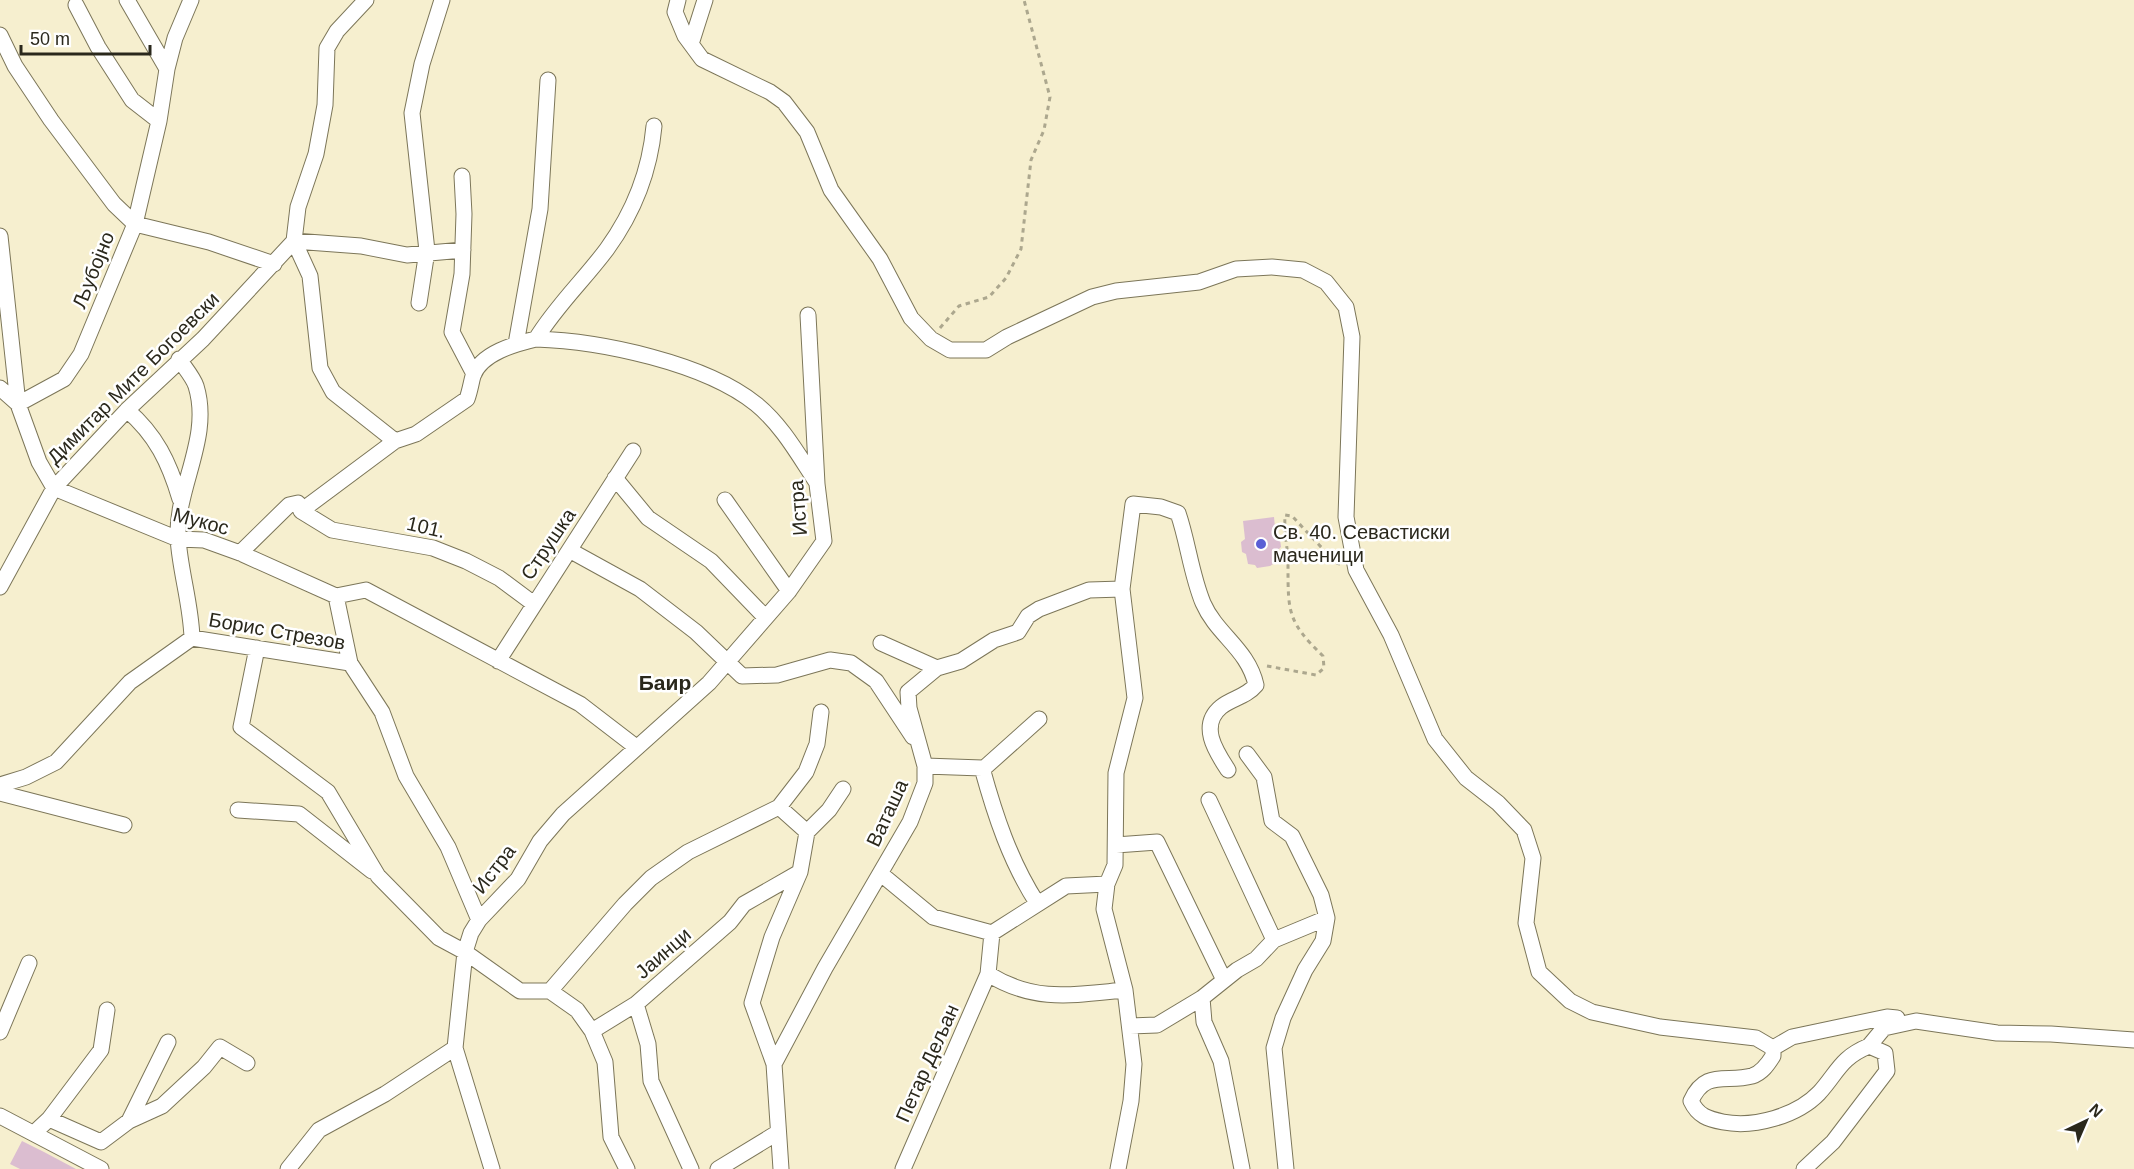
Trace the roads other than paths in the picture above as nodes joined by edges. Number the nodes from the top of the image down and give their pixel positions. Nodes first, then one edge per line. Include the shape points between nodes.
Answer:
1 (127, 0) edge
2 (191, 0) edge
3 (366, 0) edge
4 (442, 0) edge
5 (678, 0) edge
6 (705, 0) edge
7 (76, 4) dead end
8 (0, 35) edge
9 (691, 44) junction
10 (167, 69) junction
11 (548, 80) dead end
12 (159, 121) junction
13 (654, 126) dead end
14 (462, 176) dead end
15 (135, 224) junction
16 (0, 236) edge
17 (294, 241) junction
18 (463, 250) junction
19 (428, 251) junction
20 (273, 264) junction
21 (418, 303) dead end
22 (808, 315) dead end
23 (536, 339) junction
24 (516, 344) junction
25 (179, 359) junction
26 (474, 374) junction
27 (0, 388) edge
28 (18, 404) junction
29 (127, 410) junction
30 (394, 441) junction
31 (633, 451) dead end
32 (615, 478) junction
33 (817, 484) junction
34 (54, 488) junction
35 (180, 499) junction
36 (725, 500) dead end
37 (301, 511) junction
38 (178, 539) junction
39 (571, 551) junction
40 (240, 554) junction
41 (0, 587) edge
42 (1122, 589) junction
43 (789, 591) junction
44 (336, 596) junction
45 (534, 604) junction
46 (765, 617) junction
47 (192, 638) junction
48 (881, 643) dead end
49 (257, 648) junction
50 (498, 661) junction
51 (350, 663) junction
52 (726, 663) junction
53 (938, 668) junction
54 (821, 712) dead end
55 (1039, 719) dead end
56 (636, 747) junction
57 (920, 747) junction
58 (1247, 754) dead end
59 (925, 766) junction
60 (982, 770) junction
61 (1228, 770) dead end
62 (0, 784) edge
63 (843, 789) dead end
64 (0, 793) edge
65 (1209, 800) dead end
66 (779, 807) junction
67 (238, 810) dead end
68 (124, 825) dead end
69 (807, 832) junction
70 (1116, 845) junction
71 (800, 872) junction
72 (880, 874) junction
73 (378, 876) junction
74 (1107, 884) junction
75 (1037, 903) junction
76 (1327, 918) junction
77 (478, 920) junction
78 (992, 933) junction
79 (1274, 940) junction
80 (465, 952) junction
81 (29, 963) dead end
82 (988, 974) junction
83 (1224, 980) junction
84 (550, 990) junction
85 (1125, 990) junction
86 (1202, 998) junction
87 (636, 1004) junction
88 (107, 1010) dead end
89 (1916, 1021) junction
90 (1130, 1026) junction
91 (592, 1031) junction
92 (0, 1032) edge
93 (2134, 1041) edge
94 (168, 1042) dead end
95 (1869, 1046) junction
96 (455, 1048) junction
97 (1773, 1048) junction
98 (247, 1063) dead end
99 (774, 1064) junction
100 (0, 1116) edge
101 (49, 1119) junction
102 (129, 1121) junction
103 (34, 1133) junction
104 (777, 1133) junction
105 (101, 1169) edge
106 (288, 1169) edge
107 (492, 1169) edge
108 (627, 1169) edge
109 (691, 1169) edge
110 (718, 1169) edge
111 (781, 1169) edge
112 (903, 1169) edge
113 (1118, 1169) edge
114 (1242, 1169) edge
115 (1286, 1169) edge
116 (1804, 1169) edge

1 - 10 street
2 - 10 street, Љубојно
3 - 17 street via 327,48 325,105 316,154 298,207
4 - 19 street via 412,113
5 - 9 street via 675,12
6 - 9 street
7 - 12 street via 132,100
8 - 15 street via 15,66 51,120 114,204
9 - 97 street via 702,59 784,102 807,132 831,190 880,260 911,318 931,339 950,350 986,350 1092,297 1198,282 1236,269 1303,270 1326,282 1346,307 1352,337 1346,517 1356,570 1391,634 1436,739 1466,778 1498,802 1524,830 1533,858 1526,923 1539,972 1570,1001 1592,1012 1660,1027 1756,1038
10 - 12 street, Љубојно
11 - 24 street via 540,208
12 - 15 street, Љубојно
13 - 23 street via 651,153 626,219
14 - 18 street
15 - 20 street via 209,242
15 - 28 street, Љубојно via 81,354 64,379
16 - 28 street
17 - 19 street via 361,246 407,255
17 - 20 street, Димитар Мите Богоевски
17 - 30 street via 310,276 320,368 333,392
18 - 19 street
18 - 26 street via 452,332
19 - 21 street
20 - 25 street, Димитар Мите Богоевски
22 - 33 street, Истра
23 - 24 street
23 - 33 street via 566,340 700,371 756,404 780,428
24 - 26 street via 484,360
25 - 29 street, Димитар Мите Богоевски
25 - 35 street via 195,385 201,428
26 - 30 street via 468,399 416,434
27 - 28 street
28 - 34 street via 39,462
29 - 34 street, Димитар Мите Богоевски
29 - 35 street via 154,438 169,463
30 - 37 street
31 - 32 street, Струшка
32 - 39 street, Струшка
32 - 46 street via 648,518 711,561
33 - 43 street, Истра via 824,541
34 - 38 street, Мукос
34 - 41 street, Димитар Мите Богоевски
35 - 38 street
36 - 43 street
37 - 40 street via 298,503 289,505
37 - 45 street, 101. via 332,530 433,548 466,561 499,578
38 - 40 street, Мукос via 204,540
38 - 47 street via 191,609
39 - 45 street, Струшка
39 - 52 street via 640,589 696,632
40 - 44 street, Мукос
42 - 53 street, Ваташа via 1089,590 1039,609 1028,616 1018,632 994,640 961,661
42 - 61 street via 1133,504 1178,513 1204,604 1250,664 1256,685 1248,694 1220,708 1211,726 1211,744
42 - 70 street via 1135,698 1116,773
43 - 46 street, Истра
44 - 50 street via 366,590
44 - 51 street
45 - 50 street, Струшка
46 - 52 street, Истра
47 - 49 street, Борис Стрезов
47 - 62 street, Борис Стрезов via 130,682 56,762
48 - 53 street
49 - 51 street, Борис Стрезов
49 - 73 street via 241,727 328,792
50 - 56 street via 580,704
51 - 77 street, Борис Стрезов via 382,712 406,777 448,847
52 - 56 street, Истра via 683,708
52 - 57 street via 742,676 777,675 830,660 851,663 876,681
53 - 57 street, Ваташа via 908,692
54 - 66 street via 817,744 806,772
55 - 60 street
56 - 77 street, Истра via 563,814 540,841 518,879
57 - 59 street, Ваташа
58 - 76 street via 1264,777 1272,821 1292,836 1322,895
59 - 60 street
59 - 72 street, Ваташа via 925,783 910,822
60 - 75 street via 999,826 1021,879
63 - 69 street
64 - 68 street
65 - 79 street
66 - 69 street
66 - 84 street via 688,852 651,878
67 - 73 street via 299,814
69 - 71 street
70 - 74 street via 1115,865
70 - 83 street via 1157,842
71 - 87 street, Јаинци via 744,904 730,922
71 - 99 street via 772,937 752,1003
72 - 78 street via 933,917
72 - 99 street, Ваташа
73 - 80 street via 439,938
74 - 75 street via 1066,886
74 - 85 street via 1104,909
75 - 78 street
76 - 79 street
76 - 115 street via 1323,940 1283,1018 1274,1048
77 - 80 street, Истра
78 - 82 street, Петар Дељан
79 - 83 street via 1256,959
80 - 84 street via 520,991
80 - 96 street, Истра
81 - 92 street
82 - 85 street via 1011,988 1061,997
82 - 112 street, Петар Дељан
83 - 86 street
84 - 91 street via 578,1010
85 - 90 street
86 - 90 street via 1157,1025
86 - 114 street via 1204,1022 1221,1061
87 - 91 street
87 - 109 street, Јаинци via 648,1044 651,1081
88 - 101 street via 101,1050
89 - 93 street via 1996,1033
89 - 95 street via 1884,1028
89 - 97 street via 1887,1017 1792,1037
90 - 113 street via 1134,1064 1131,1101
91 - 108 street via 605,1062 611,1137
94 - 102 street
95 - 97 street via 1851,1054 1817,1095 1790,1113 1732,1124 1696,1113 1691,1101 1703,1083 1753,1076 1765,1068
95 - 116 street via 1885,1053 1887,1071 1833,1142
96 - 106 street via 385,1094 319,1130
96 - 107 street, Истра
98 - 102 street via 220,1047 162,1106
99 - 104 street
100 - 103 street
101 - 102 street via 101,1142
101 - 103 street
103 - 105 street
104 - 110 street
104 - 111 street

